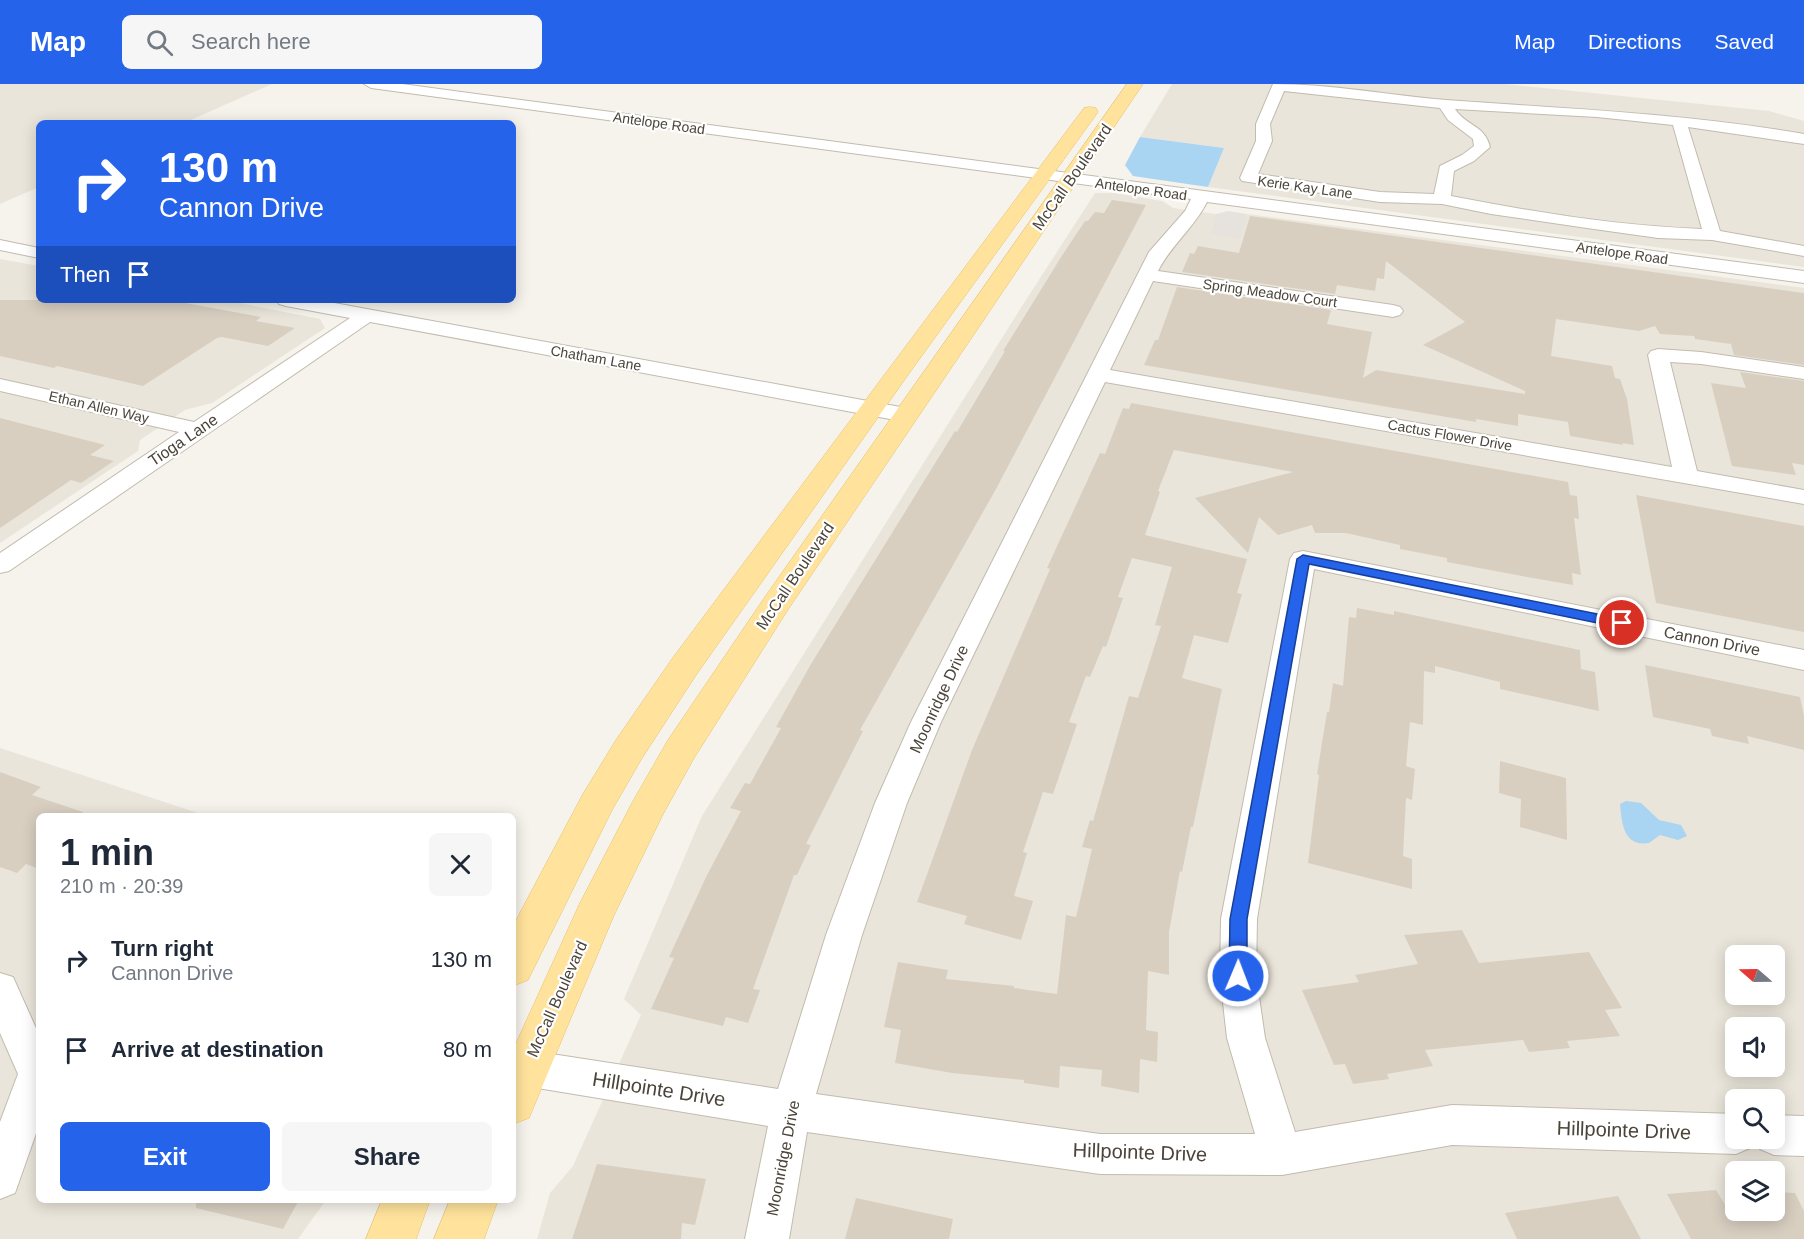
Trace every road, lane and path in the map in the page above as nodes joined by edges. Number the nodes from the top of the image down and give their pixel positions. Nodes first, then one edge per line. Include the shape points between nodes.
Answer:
1 (371, 84) edge
2 (1135, 84) edge
3 (1279, 85) edge
4 (1101, 98) dead end
5 (1445, 104) junction
6 (1679, 121) junction
7 (1804, 140) edge
8 (1043, 175) junction
9 (1070, 179) junction
10 (1201, 197) junction
11 (1442, 199) junction
12 (1712, 235) junction
13 (0, 245) edge
14 (1804, 251) edge
15 (36, 252) edge
16 (1148, 275) junction
17 (1804, 277) edge
18 (302, 303) edge
19 (1393, 311) dead end
20 (367, 315) junction
21 (1804, 373) edge
22 (1097, 374) junction
23 (0, 385) edge
24 (871, 409) junction
25 (906, 415) junction
26 (199, 430) junction
27 (1686, 476) junction
28 (1804, 497) edge
29 (0, 565) edge
30 (1804, 660) edge
31 (516, 961) edge
32 (0, 989) edge
33 (36, 1070) edge
34 (518, 1078) edge
35 (36, 1079) edge
36 (791, 1110) junction
37 (1725, 1134) edge
38 (1785, 1135) edge
39 (1804, 1136) edge
40 (1282, 1155) junction
41 (0, 1178) edge
42 (405, 1203) edge
43 (473, 1203) edge
44 (391, 1239) edge
45 (459, 1239) edge
46 (767, 1239) edge

1 - 8 street, Antelope Road
2 - 9 main road, McCall Boulevard
3 - 5 street, Kerie Kay Lane
3 - 11 street, Kerie Kay Lane via 1263,124 1264,141 1248,178 1380,197
4 - 8 main road, McCall Boulevard
5 - 6 street, Kerie Kay Lane
5 - 11 street via 1453,117 1480,137 1482,147 1446,169
6 - 7 street, Kerie Kay Lane
6 - 12 street
8 - 9 street, Antelope Road
8 - 24 main road, McCall Boulevard
9 - 10 street, Antelope Road
9 - 25 main road, McCall Boulevard
10 - 16 street, Moonridge Drive via 1193,213 1158,252
10 - 17 street, Antelope Road
11 - 12 street, Kerie Kay Lane via 1648,232
12 - 14 street, Kerie Kay Lane
13 - 15 street
16 - 19 street, Spring Meadow Court
16 - 22 street, Moonridge Drive
18 - 20 street, Chatham Lane
20 - 24 street, Chatham Lane
20 - 26 street, Tioga Lane
21 - 27 street via 1658,355
22 - 27 street, Cactus Flower Drive
22 - 36 street, Moonridge Drive via 926,722 891,803 844,935
23 - 26 street, Ethan Allen Way
24 - 25 street, Chatham Lane
24 - 31 main road, McCall Boulevard via 629,749 586,823
25 - 34 main road, McCall Boulevard via 681,749 594,915
26 - 29 street, Tioga Lane
27 - 28 street, Cactus Flower Drive
30 - 40 street, Cannon Drive via 1303,559 1239,919 1238,976 1246,1038
32 - 33 street
34 - 36 street, Hillpointe Drive
35 - 41 street
36 - 40 street, Hillpointe Drive via 1100,1154
36 - 46 street, Moonridge Drive
37 - 40 street, Hillpointe Drive via 1452,1125
38 - 39 street
42 - 44 main road
43 - 45 main road

